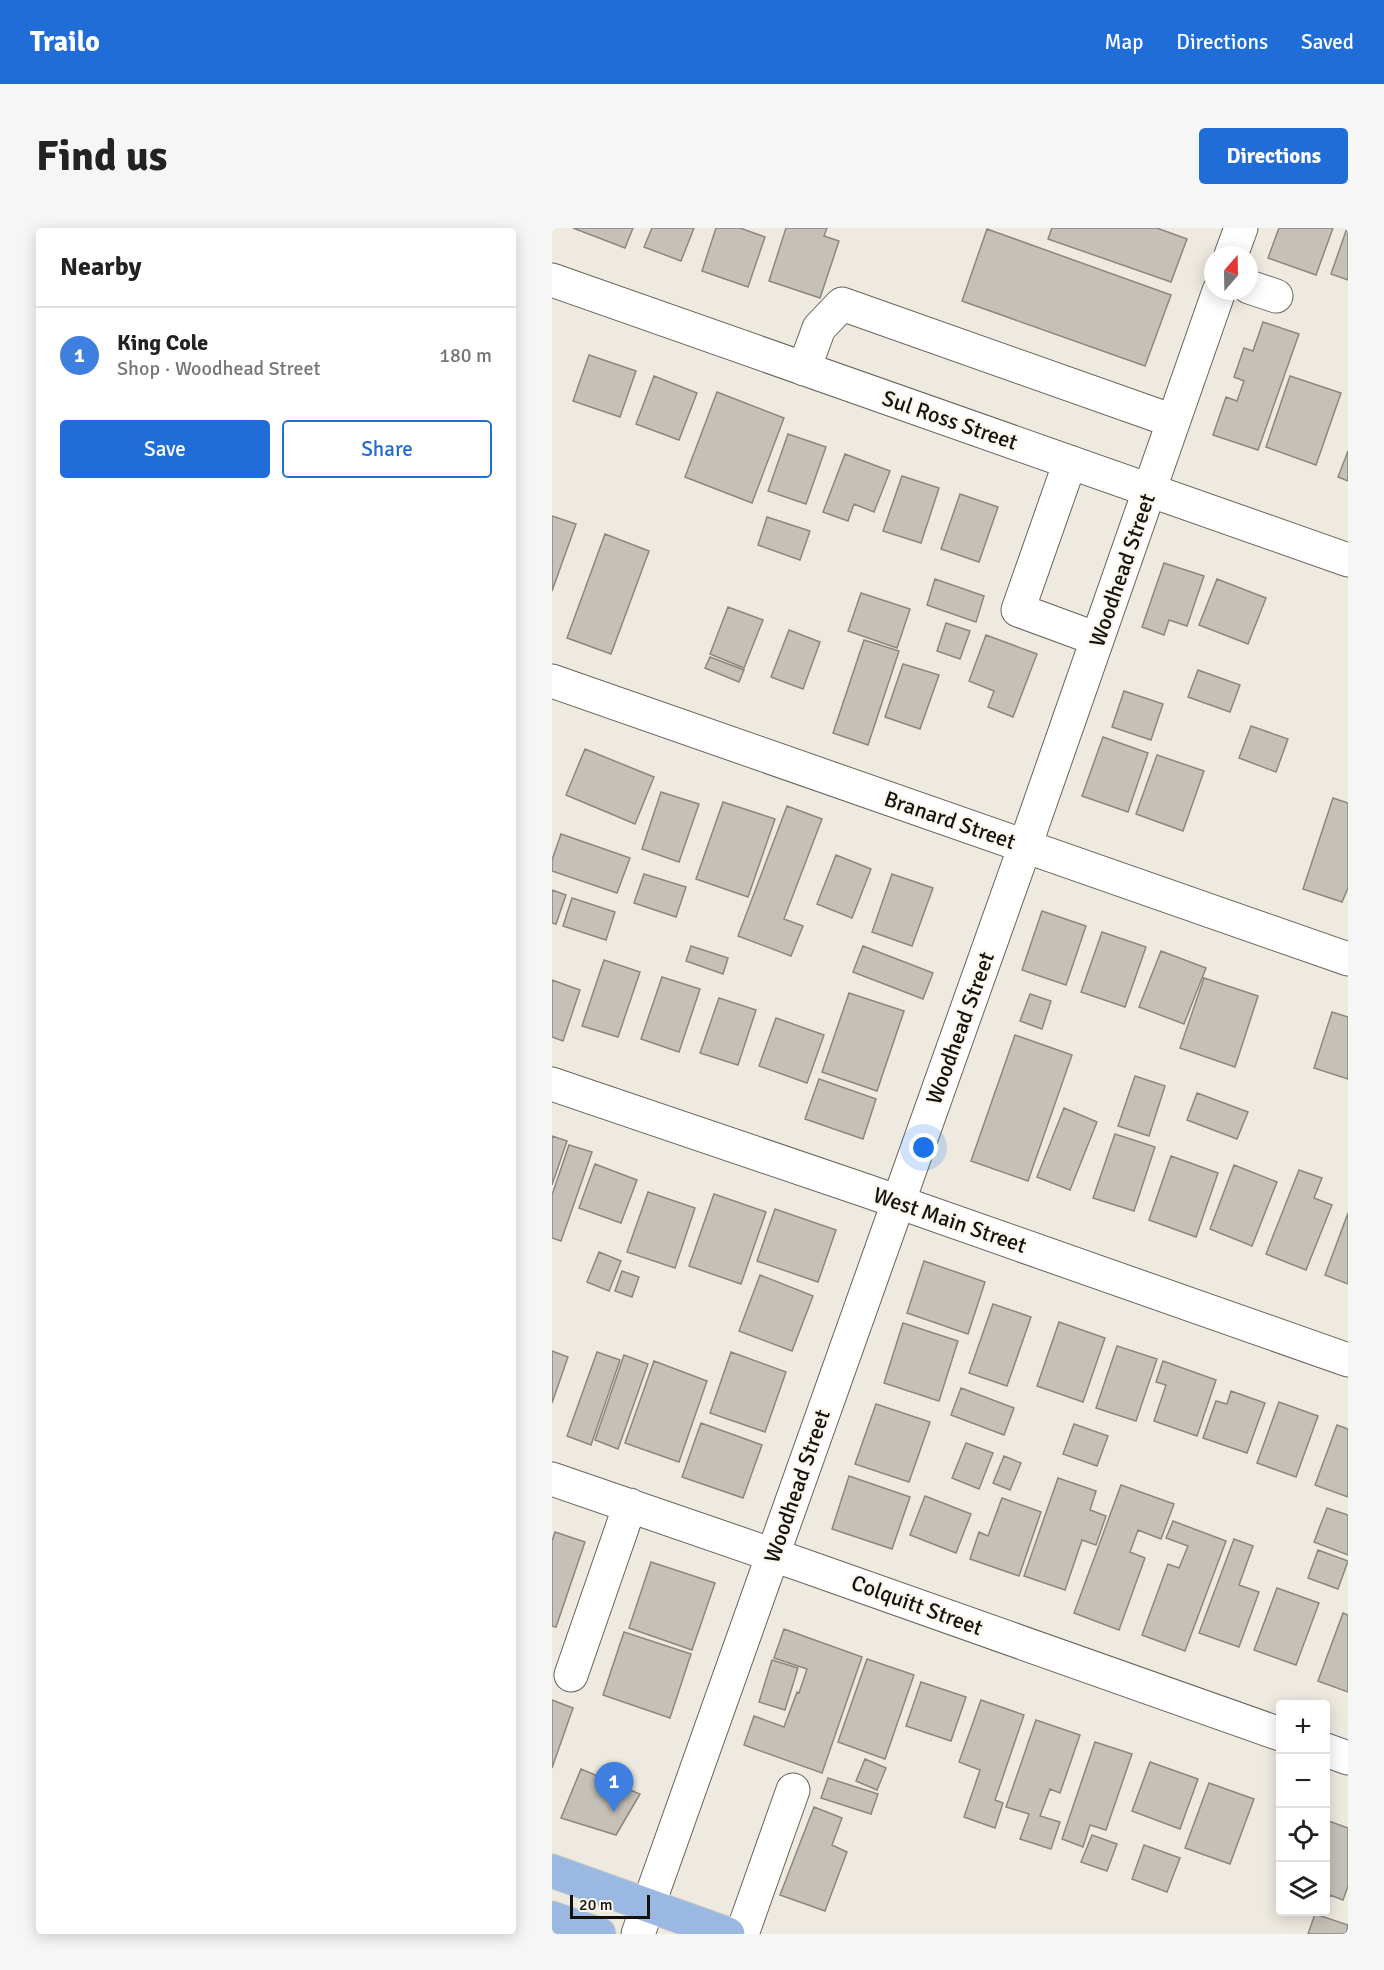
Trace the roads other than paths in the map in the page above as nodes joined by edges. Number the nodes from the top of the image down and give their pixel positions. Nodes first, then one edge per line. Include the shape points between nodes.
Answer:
1 (1241, 228) edge
2 (1234, 246) edge
3 (552, 280) edge
4 (1216, 300) edge
5 (804, 369) junction
6 (1173, 421) junction
7 (1070, 462) junction
8 (1150, 490) junction
9 (1348, 560) edge
10 (1098, 639) junction
11 (552, 681) edge
12 (1025, 846) junction
13 (1348, 959) edge
14 (552, 1084) edge
15 (898, 1202) junction
16 (1348, 1360) edge
17 (552, 1479) edge
18 (630, 1505) junction
19 (773, 1554) junction
20 (571, 1675) dead end
21 (1276, 1732) edge
22 (1330, 1751) edge
23 (1348, 1758) edge
24 (793, 1790) dead end
25 (552, 1871) edge
26 (552, 1918) edge
27 (643, 1920) edge
28 (599, 1934) edge
29 (728, 1934) edge
30 (742, 1934) edge

1 - 2 street
3 - 5 street, Sul Ross Street
4 - 6 street, Woodhead Street
5 - 6 street via 819,328 842,304
5 - 7 street, Sul Ross Street
6 - 8 street, Woodhead Street
7 - 8 street, Sul Ross Street
7 - 10 street via 1018,610
8 - 9 street, Sul Ross Street
8 - 10 street, Woodhead Street
10 - 12 street, Woodhead Street
11 - 12 street, Branard Street
12 - 13 street, Branard Street
12 - 15 street, Woodhead Street
14 - 15 street, West Main Street
15 - 16 street, West Main Street
15 - 19 street, Woodhead Street
17 - 18 street, Colquitt Street
18 - 19 street, Colquitt Street
18 - 20 street
19 - 21 street, Colquitt Street
19 - 27 street, Woodhead Street
22 - 23 street
24 - 30 street
25 - 27 main road
26 - 28 main road
27 - 29 main road

